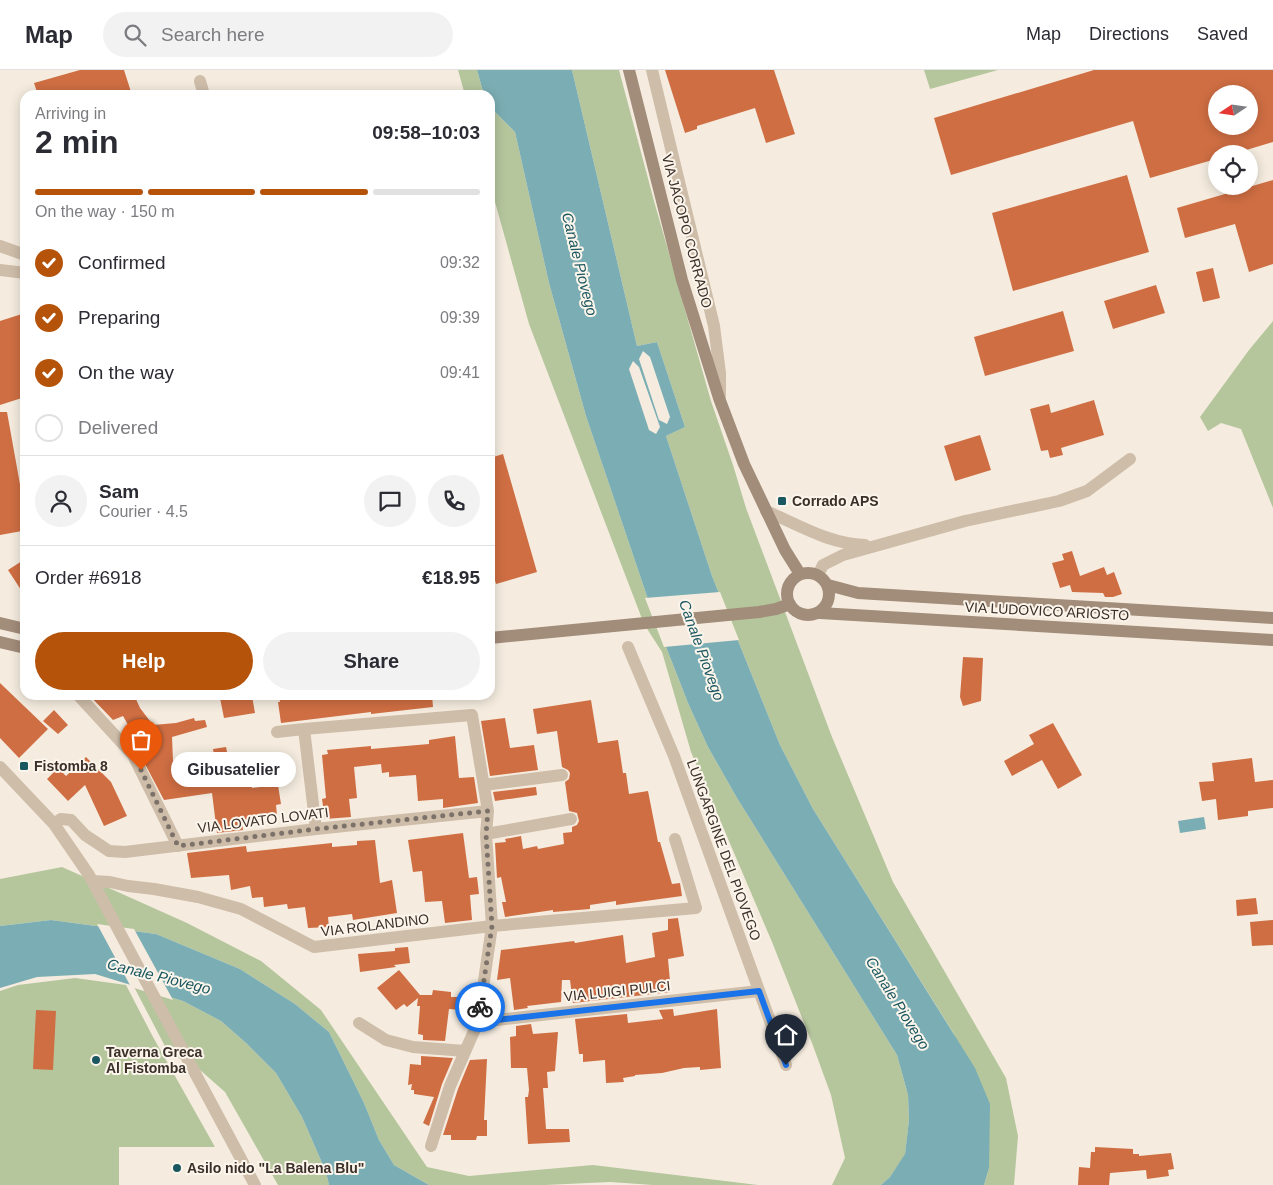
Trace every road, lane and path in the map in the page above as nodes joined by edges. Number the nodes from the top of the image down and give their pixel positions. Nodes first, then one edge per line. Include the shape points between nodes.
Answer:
1 (629, 70) edge
2 (652, 70) edge
3 (200, 81) dead end
4 (203, 90) edge
5 (0, 246) edge
6 (20, 253) edge
7 (0, 270) edge
8 (20, 272) edge
9 (720, 398) junction
10 (1130, 459) dead end
11 (766, 511) junction
12 (876, 546) junction
13 (800, 574) junction
14 (818, 575) junction
15 (828, 585) junction
16 (790, 604) junction
17 (820, 613) junction
18 (1273, 618) edge
19 (0, 623) edge
20 (20, 628) edge
21 (495, 638) edge
22 (1273, 640) edge
23 (0, 642) edge
24 (20, 647) edge
25 (628, 647) dead end
26 (83, 700) edge
27 (304, 729) junction
28 (277, 732) dead end
29 (0, 767) edge
30 (562, 775) dead end
31 (484, 785) junction
32 (488, 811) junction
33 (571, 820) dead end
34 (54, 824) junction
35 (316, 829) junction
36 (486, 834) junction
37 (675, 839) dead end
38 (178, 846) junction
39 (93, 881) junction
40 (492, 926) junction
41 (759, 991) junction
42 (478, 1022) junction
43 (359, 1023) dead end
44 (465, 1051) junction
45 (786, 1065) dead end
46 (430, 1146) dead end
47 (255, 1185) edge

1 - 9 main road, VIA JACOPO CORRADO via 682,280
2 - 9 street, VIA JACOPO CORRADO via 714,326
3 - 4 street
5 - 6 street
7 - 8 street
9 - 11 main road, VIA JACOPO CORRADO via 744,464
10 - 12 street via 1087,491 1060,501 965,521
11 - 12 street via 822,537
11 - 13 main road, VIA JACOPO CORRADO via 784,550
12 - 14 street via 829,561
13 - 14 main road
13 - 16 main road via 788,587
14 - 15 main road
15 - 17 main road via 829,600
15 - 18 main road, VIA LUDOVICO ARIOSTO via 858,593
16 - 17 main road via 800,615
16 - 21 main road via 759,612
17 - 22 main road, VIA LUDOVICO ARIOSTO
19 - 20 main road
23 - 24 main road
25 - 41 street, LUNGARGINE DEL PIOVEGO via 674,756
26 - 38 street via 134,755
27 - 28 street
27 - 31 street via 472,715
27 - 35 street
29 - 34 street
30 - 31 street
31 - 32 street
32 - 35 street, VIA LOVATO LOVATI
32 - 36 street
33 - 36 street
34 - 38 street, VIA LOVATO LOVATI via 61,819 70,820 86,836 109,851
34 - 39 street
35 - 38 street, VIA LOVATO LOVATI
36 - 40 street
37 - 40 street, VIA ROLANDINO via 696,908
39 - 40 street, VIA ROLANDINO via 198,897 240,909 314,947
39 - 47 street
40 - 42 street
41 - 42 street, VIA LUIGI PULCI
41 - 45 street, LUNGARGINE DEL PIOVEGO
42 - 44 street
43 - 44 street via 386,1040 413,1047
44 - 46 street

